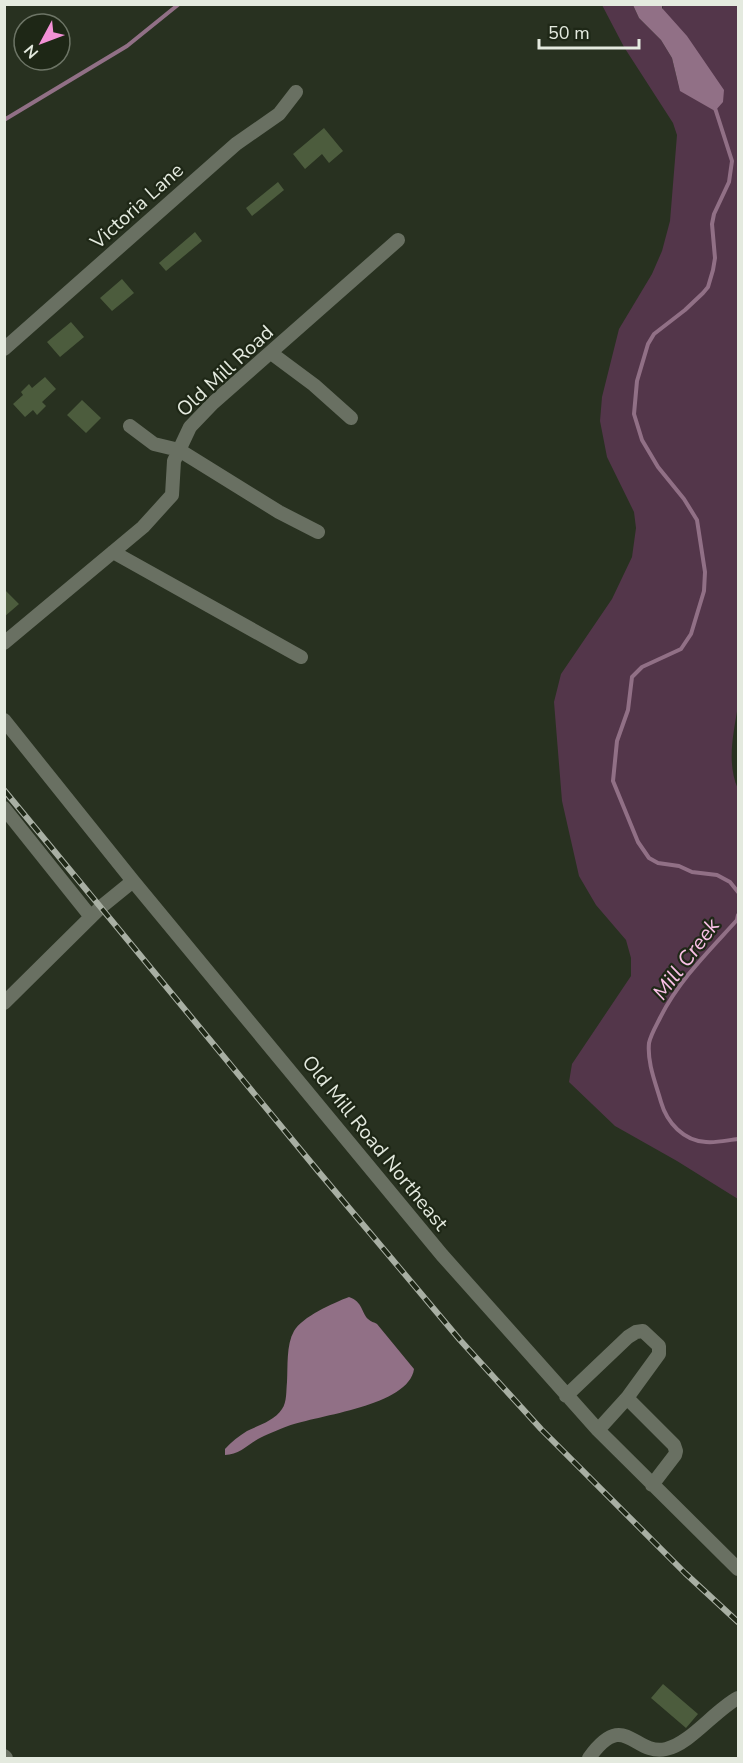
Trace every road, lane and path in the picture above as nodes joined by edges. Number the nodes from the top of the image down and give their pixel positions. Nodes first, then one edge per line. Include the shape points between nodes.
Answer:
1 (296, 92) dead end
2 (398, 240) dead end
3 (4, 349) edge
4 (271, 353) junction
5 (351, 418) dead end
6 (130, 426) dead end
7 (179, 450) junction
8 (318, 532) dead end
9 (113, 552) junction
10 (4, 643) edge
11 (301, 657) dead end
12 (4, 720) edge
13 (4, 808) edge
14 (133, 880) junction
15 (91, 917) junction
16 (4, 1003) edge
17 (566, 1395) junction
18 (627, 1398) junction
19 (598, 1430) junction
20 (652, 1485) junction
21 (738, 1569) edge
22 (738, 1698) edge
23 (589, 1758) edge

1 - 3 street, Victoria Lane via 279,114 236,144
2 - 4 street, Old Mill Road
4 - 5 street
4 - 7 street, Old Mill Road via 190,426
6 - 7 street via 154,444
7 - 8 street
7 - 9 street, Old Mill Road via 174,461 172,495
9 - 10 street, Old Mill Road
9 - 11 street
12 - 14 street, Old Mill Road Northeast
13 - 15 street
14 - 15 street
14 - 17 street, Old Mill Road Northeast via 442,1255
15 - 16 street
17 - 18 street via 628,1337 643,1331 659,1346 659,1354
17 - 19 street, Old Mill Road Northeast
18 - 19 street
18 - 20 street via 676,1451
19 - 20 street, Old Mill Road Northeast
20 - 21 street, Old Mill Road Northeast
22 - 23 street via 674,1746 664,1750 641,1744 633,1737 611,1736

